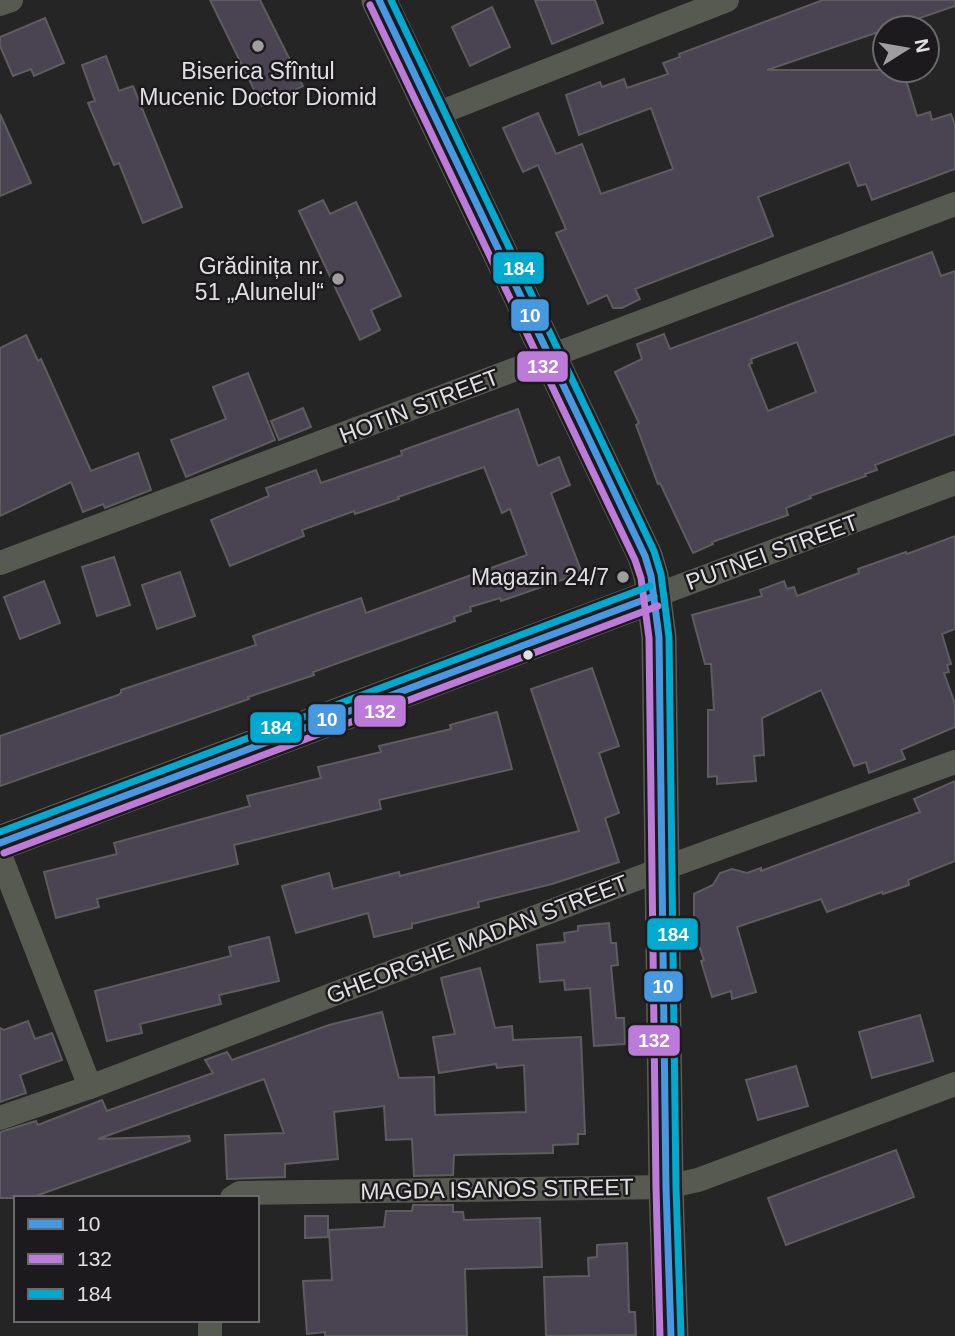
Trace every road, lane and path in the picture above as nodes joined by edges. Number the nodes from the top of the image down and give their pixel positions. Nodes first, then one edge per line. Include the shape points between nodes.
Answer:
1 (11, 0) edge
2 (379, 0) edge
3 (727, 0) edge
4 (0, 4) edge
5 (434, 115) junction
6 (955, 204) edge
7 (550, 356) junction
8 (955, 483) edge
9 (0, 563) edge
10 (654, 596) junction
11 (955, 762) edge
12 (0, 843) edge
13 (0, 855) edge
14 (662, 869) junction
15 (955, 1084) edge
16 (90, 1087) junction
17 (0, 1118) edge
18 (666, 1187) junction
19 (235, 1196) edge
20 (671, 1336) edge

1 - 4 street
2 - 5 street
3 - 5 street
5 - 7 street
6 - 7 street, HOTIN STREET
7 - 9 street, HOTIN STREET
7 - 10 street via 645,556
8 - 10 street, PUTNEI STREET
10 - 12 street, PUTNEI STREET
10 - 14 street via 659,637
11 - 14 street, GHEORGHE MADAN STREET
13 - 16 street
14 - 16 street, GHEORGHE MADAN STREET
14 - 18 street
15 - 18 street, MAGDA ISANOS STREET via 698,1180
16 - 17 street, GHEORGHE MADAN STREET
18 - 19 street, MAGDA ISANOS STREET
18 - 20 street

